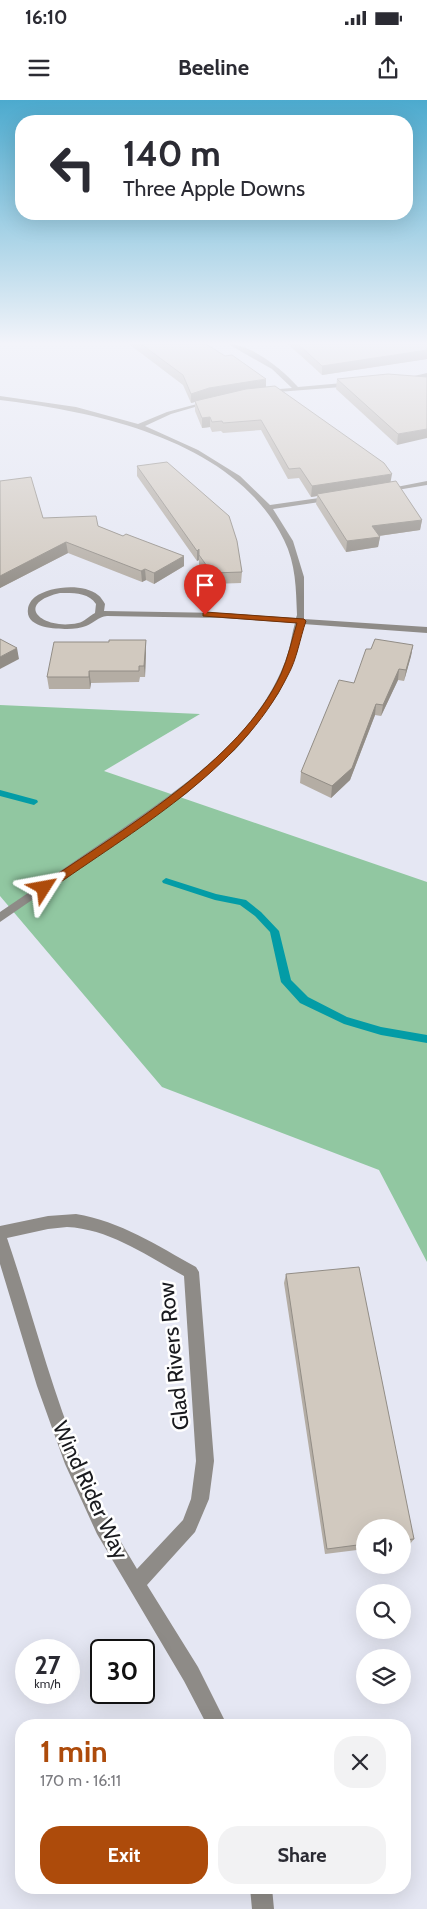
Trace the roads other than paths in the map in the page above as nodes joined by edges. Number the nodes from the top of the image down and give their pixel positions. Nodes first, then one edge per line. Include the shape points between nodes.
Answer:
1 (145, 428) edge
2 (427, 483) edge
3 (378, 491) edge
4 (339, 497) edge
5 (268, 508) junction
6 (99, 614) junction
7 (302, 621) junction
8 (427, 630) edge
9 (0, 918) edge
10 (0, 1233) edge
11 (0, 1239) edge
12 (136, 1583) junction
13 (214, 1719) edge
14 (262, 1894) edge
15 (263, 1909) edge

1 - 5 street via 220,465 249,486
2 - 3 street
4 - 5 street
5 - 7 street via 290,540 297,560 303,596
6 - 6 street via 82,625 58,627 37,621 31,608 34,602 48,594 79,591 95,596 102,609
6 - 7 street via 205,615
7 - 8 street
7 - 9 street via 285,674 269,702 217,761 149,816
10 - 12 street, Glad Rivers Row via 76,1221 110,1229 191,1272 205,1462 200,1498 189,1526
11 - 12 street, Wind Rider Way via 59,1428 103,1528
12 - 13 street, Wind Rider Way via 201,1690
14 - 15 street

